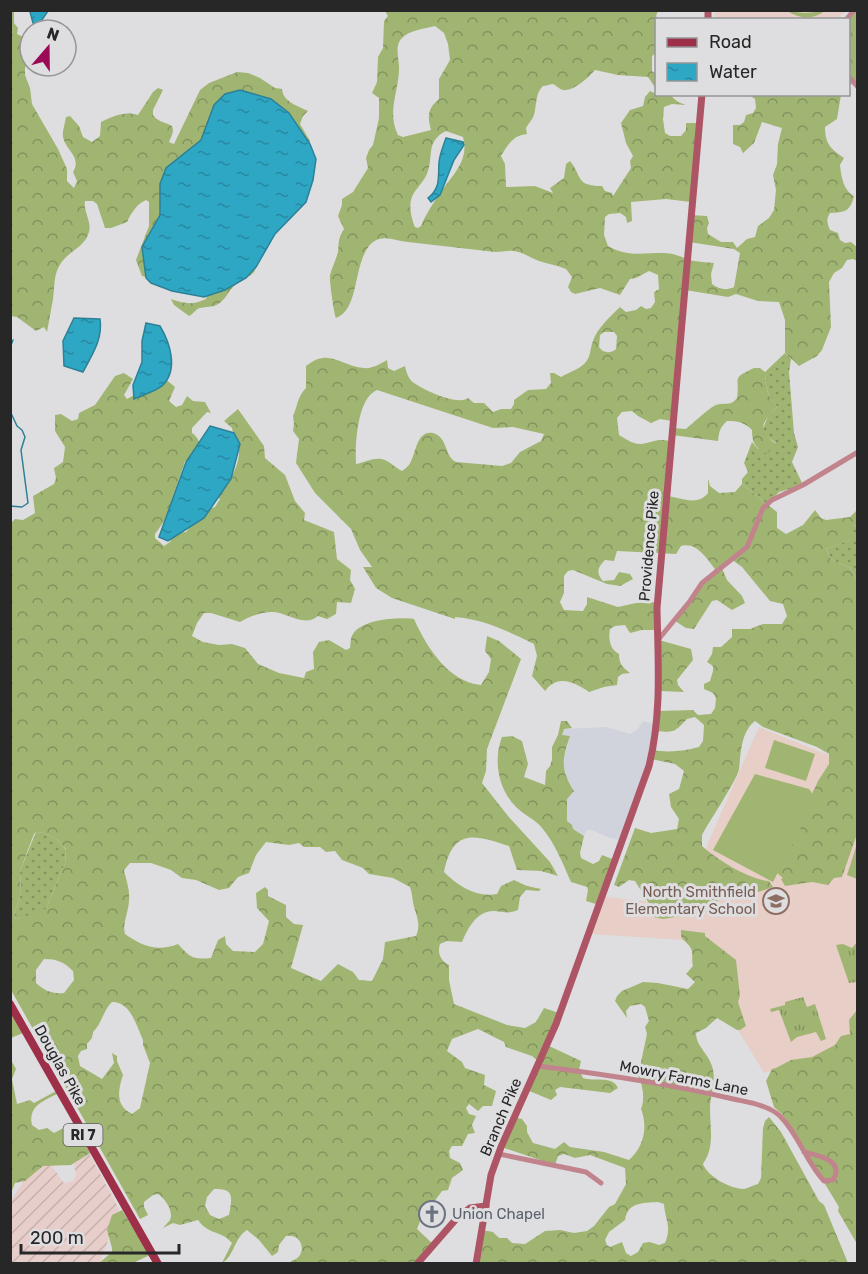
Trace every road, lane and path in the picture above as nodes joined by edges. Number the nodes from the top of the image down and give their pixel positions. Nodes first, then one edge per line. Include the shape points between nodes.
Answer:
1 (702, 96) edge
2 (858, 452) edge
3 (658, 640) junction
4 (570, 988) joint
5 (10, 1004) edge
6 (538, 1066) junction
7 (804, 1152) junction
8 (499, 1154) junction
9 (601, 1183) dead end
10 (486, 1206) junction
11 (158, 1263) edge
12 (417, 1263) edge
13 (476, 1263) edge

1 - 3 main road, Providence Pike via 657,608
2 - 3 street via 763,508 747,547 702,582
3 - 4 main road, Providence Pike via 658,718 649,766
4 - 6 main road, Branch Pike
5 - 11 main road, Douglas Pike / RI 7
6 - 7 street, Mowry Farms Lane via 687,1088 764,1107 780,1116
6 - 8 main road, Branch Pike
7 - 7 street, Mowry Farms Lane via 824,1181 833,1180 837,1167 832,1162
8 - 9 street via 586,1172
8 - 10 main road, Branch Pike
10 - 12 main road via 470,1208 457,1218
10 - 13 main road, Branch Pike

